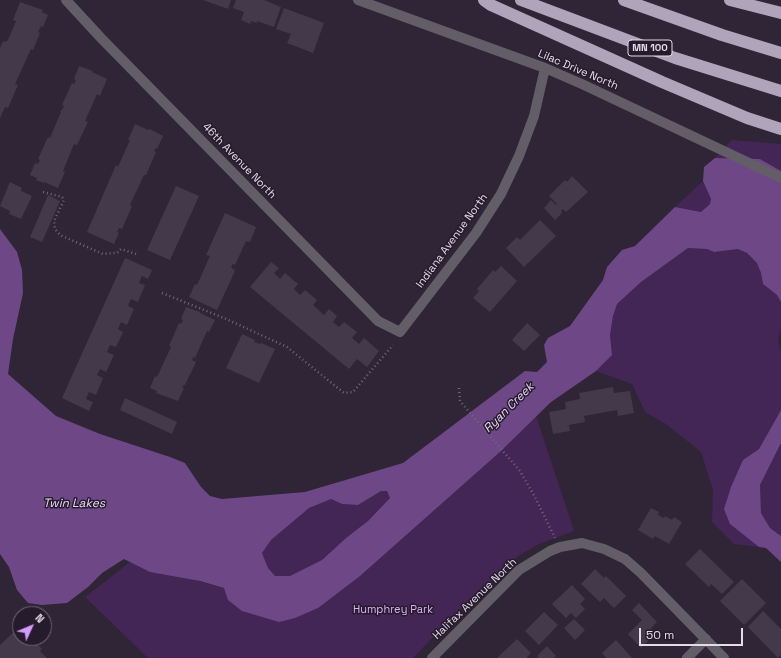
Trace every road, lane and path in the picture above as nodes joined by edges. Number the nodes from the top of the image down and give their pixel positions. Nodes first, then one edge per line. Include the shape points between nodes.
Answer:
1 (66, 0) edge
2 (358, 0) edge
3 (484, 0) edge
4 (521, 0) edge
5 (624, 0) edge
6 (730, 0) edge
7 (781, 13) edge
8 (781, 53) edge
9 (545, 68) junction
10 (781, 91) edge
11 (781, 130) edge
12 (781, 178) edge
13 (43, 192) dead end
14 (136, 254) dead end
15 (162, 293) dead end
16 (400, 332) joint
17 (393, 345) dead end
18 (459, 388) dead end
19 (560, 547) junction
20 (706, 639) junction
21 (432, 658) edge
22 (687, 658) edge
23 (724, 658) edge

1 - 16 street, 46th Avenue North via 378,321
2 - 9 street, Lilac Drive North
3 - 11 highway via 662,82
4 - 10 highway, MN 100 via 675,58
5 - 8 highway
6 - 7 highway
9 - 12 street, Lilac Drive North
9 - 16 street, Indiana Avenue North via 534,116 501,194 476,233
13 - 14 path via 62,197 64,200 54,221 55,229 60,235 103,254 117,253 121,249
15 - 17 path via 287,347 344,393 353,392
18 - 19 path via 460,401 520,471
19 - 20 street, Halifax Avenue North via 582,543 604,549 625,559
19 - 21 street, Halifax Avenue North via 519,570
20 - 22 street
20 - 23 street

